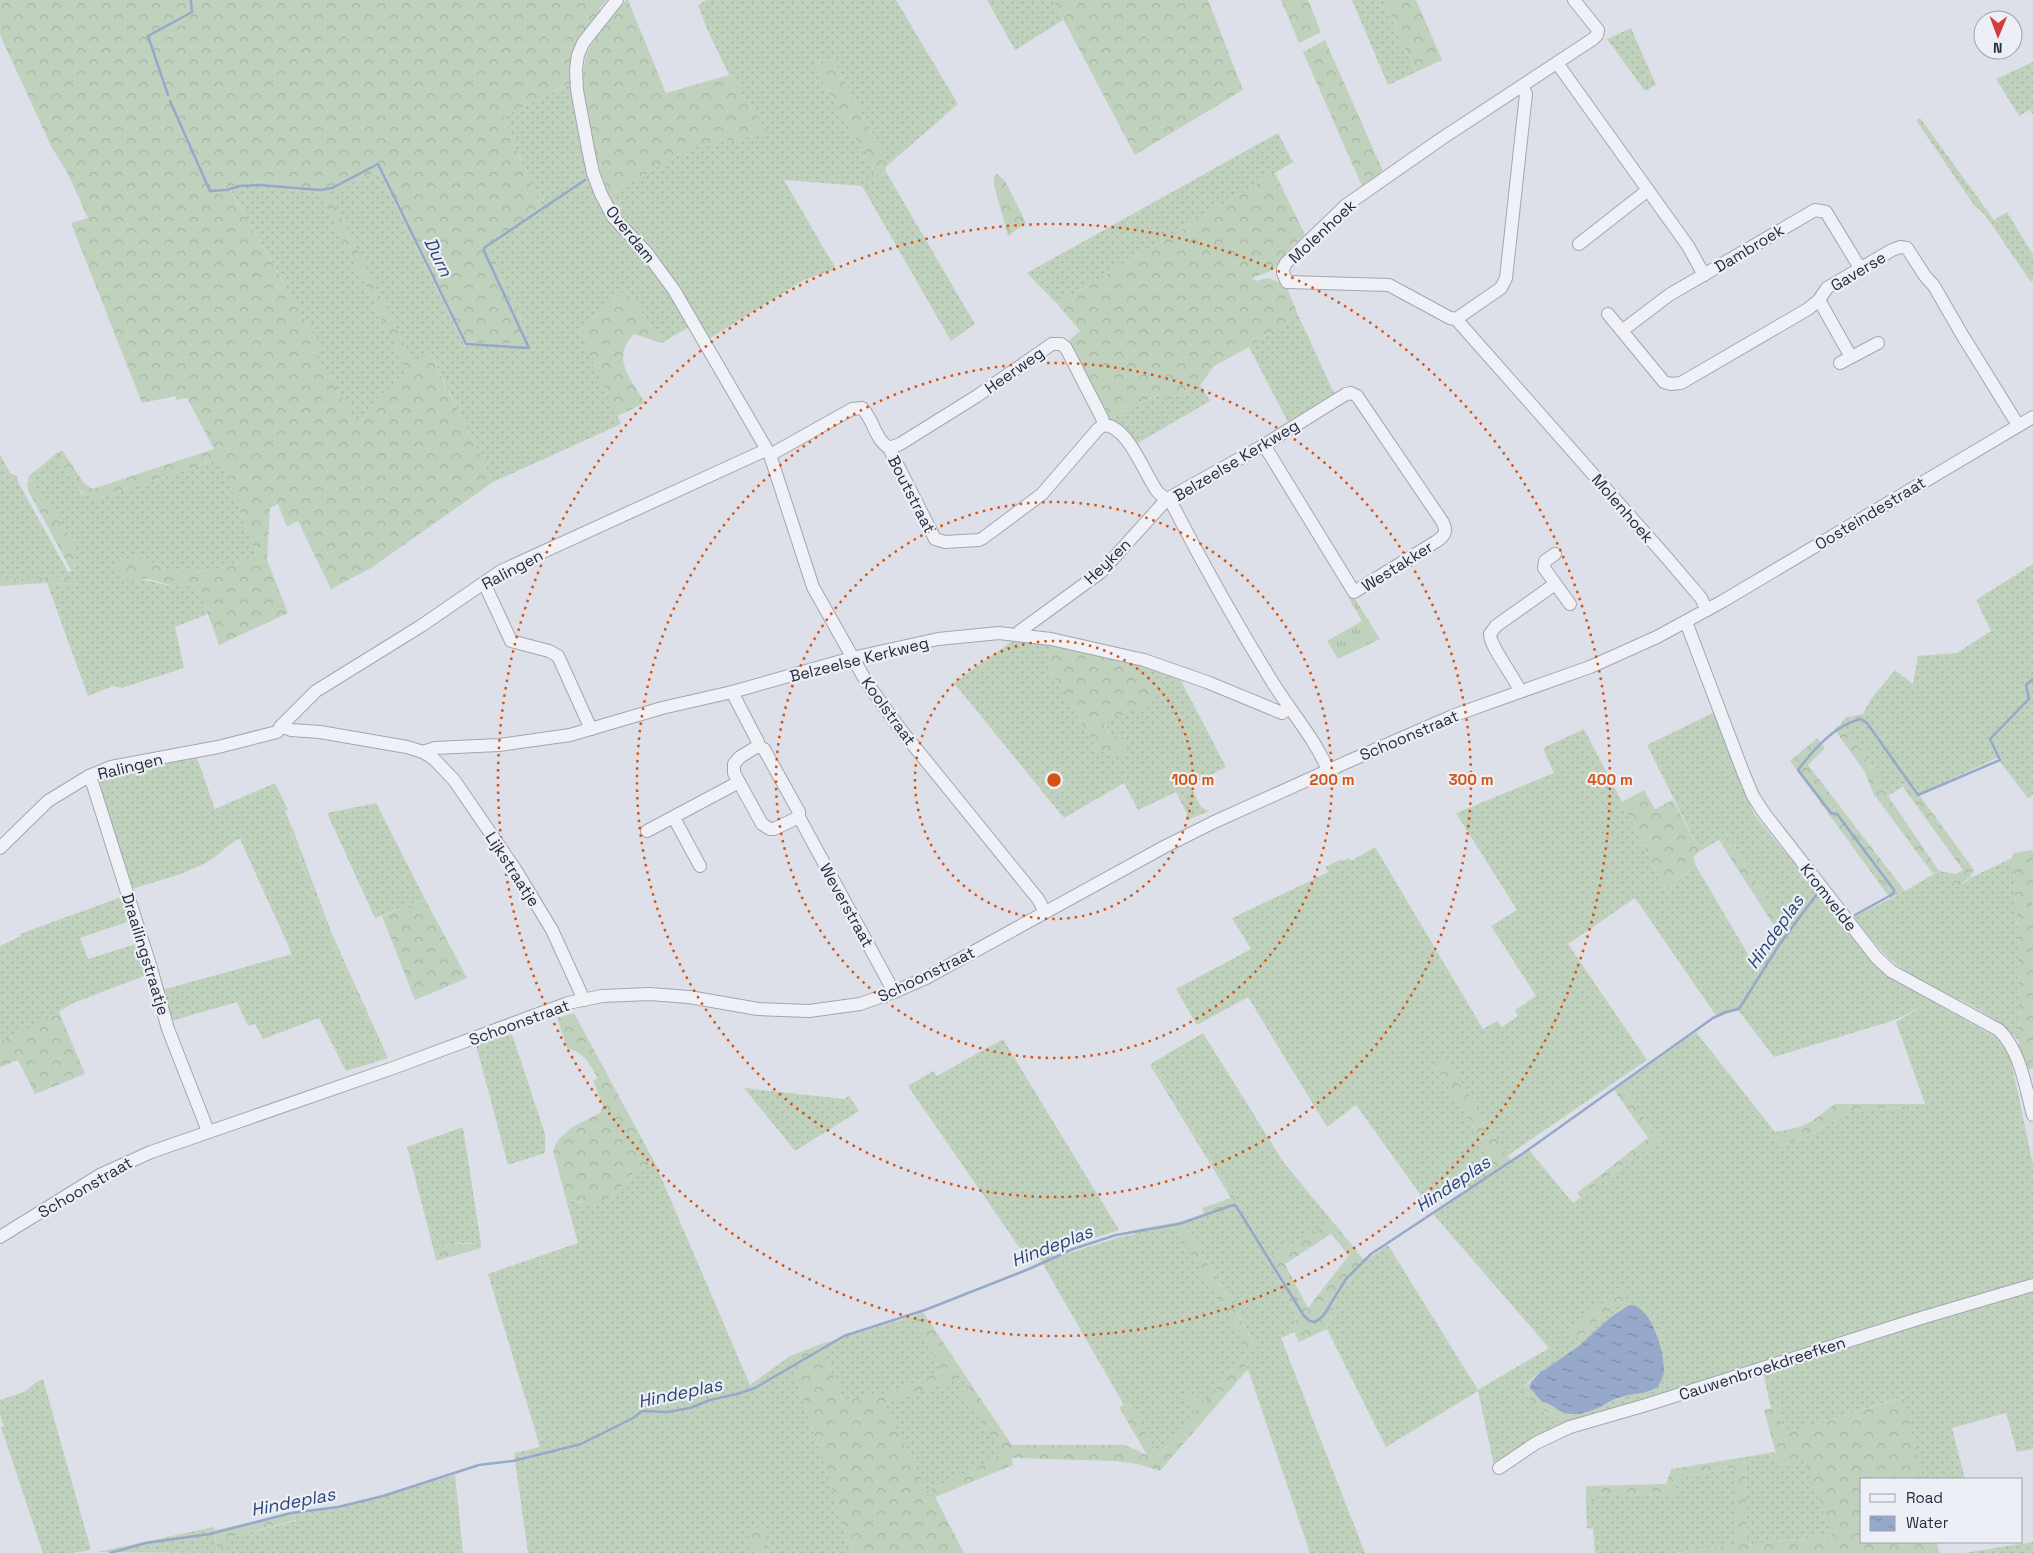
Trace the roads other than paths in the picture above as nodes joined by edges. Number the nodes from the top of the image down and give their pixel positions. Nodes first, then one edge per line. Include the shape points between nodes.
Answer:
1 (617, 0) edge
2 (1574, 0) edge
3 (1557, 63) junction
4 (1522, 87) junction
5 (1648, 190) junction
6 (1581, 238) dead end
7 (1860, 268) junction
8 (1704, 275) junction
9 (1819, 300) junction
10 (1608, 314) dead end
11 (1456, 319) junction
12 (1623, 330) junction
13 (1878, 342) dead end
14 (1357, 396) joint
15 (2033, 417) edge
16 (1104, 425) junction
17 (2018, 425) junction
18 (1264, 445) junction
19 (889, 448) junction
20 (768, 453) junction
21 (1167, 500) junction
22 (1556, 554) dead end
23 (484, 583) junction
24 (1555, 584) junction
25 (1570, 604) dead end
26 (1707, 610) junction
27 (1686, 622) junction
28 (1019, 634) junction
29 (852, 658) junction
30 (732, 692) junction
31 (1520, 692) junction
32 (1289, 708) junction
33 (281, 726) junction
34 (591, 729) junction
35 (758, 746) junction
36 (423, 752) junction
37 (1328, 770) junction
38 (89, 776) junction
39 (739, 782) junction
40 (799, 817) junction
41 (674, 818) junction
42 (647, 831) dead end
43 (0, 848) edge
44 (700, 866) dead end
45 (1045, 912) junction
46 (894, 992) junction
47 (584, 1000) junction
48 (2033, 1115) edge
49 (208, 1131) junction
50 (0, 1238) edge
51 (2033, 1285) edge
52 (1499, 1468) dead end

1 - 20 street, Overdam via 583,43 578,55 577,90 593,173 614,217 674,290
2 - 3 street, Molenhoek via 1598,30 1597,35
3 - 4 street, Molenhoek
3 - 5 street, Dambroek
4 - 11 street via 1526,94 1506,278 1501,288
4 - 11 street, Molenhoek via 1345,206 1283,268 1287,282 1389,285
5 - 6 street
5 - 8 street, Dambroek via 1688,246
7 - 8 street, Dambroek via 1826,212 1815,210
7 - 9 street, Gaverse via 1827,288
7 - 17 street, Gaverse via 1892,250 1907,248 1934,286
8 - 12 street via 1669,295
9 - 12 street, Gaverse via 1681,383 1664,382
9 - 13 street via 1846,360
10 - 12 street, Gaverse
11 - 26 street, Molenhoek via 1667,558 1701,598
14 - 18 street, Belzeelse Kerkweg via 1346,394
14 - 18 street, Westakker via 1446,530 1437,542 1356,591 1351,591
15 - 17 street, Oosteindestraat
16 - 19 street, Heerweg via 1066,348 1062,344 1052,344 977,396
16 - 19 street, Boutstraat via 1035,500 979,540 945,542 935,539
16 - 21 street via 1120,433 1157,491
17 - 26 street, Oosteindestraat
18 - 21 street, Belzeelse Kerkweg
19 - 20 street, Boutstraat via 880,442 867,413 858,407
20 - 23 street, Ralingen via 501,571
20 - 29 street, Koolstraat via 813,587
21 - 28 street, Heyken via 1101,572
21 - 32 street, Belzeelse Kerkweg
22 - 24 street via 1543,564
23 - 33 street, Ralingen via 316,692
23 - 34 street via 511,641 558,656
24 - 25 street
24 - 31 street via 1496,626 1490,634
26 - 27 street, Schoonstraat
27 - 31 street, Schoonstraat via 1614,658
27 - 48 street, Kromvelde via 1748,784 1764,813 1876,957 1891,971 1999,1030 2012,1046 2020,1066
28 - 29 street, Belzeelse Kerkweg via 938,639
28 - 32 street, Belzeelse Kerkweg via 1144,660 1282,713
29 - 30 street, Belzeelse Kerkweg
29 - 45 street, Koolstraat via 887,713 1038,899
30 - 34 street, Belzeelse Kerkweg
30 - 35 street, Weverstraat
31 - 37 street, Schoonstraat via 1455,715
32 - 37 street, Belzeelse Kerkweg via 1323,757
33 - 36 street
33 - 38 street, Ralingen via 276,732 218,747 111,767
34 - 36 street, Belzeelse Kerkweg via 531,742 435,748
35 - 39 street via 734,764
35 - 40 street, Weverstraat via 764,749
36 - 47 street, Lijkstraatje via 454,780 515,869 552,930
37 - 45 street, Schoonstraat via 1190,833
38 - 43 street, Ralingen via 48,801
38 - 49 street, Draailingstraatje via 168,1029
39 - 40 street via 766,827 774,829
39 - 41 street
40 - 46 street, Weverstraat
41 - 42 street
41 - 44 street
45 - 46 street, Schoonstraat via 926,978
46 - 47 street, Schoonstraat via 844,1007 792,1012 669,995 625,995
47 - 49 street, Schoonstraat
49 - 50 street, Schoonstraat via 100,1175
51 - 52 street, Cauwenbroekdreefken via 1570,1427

